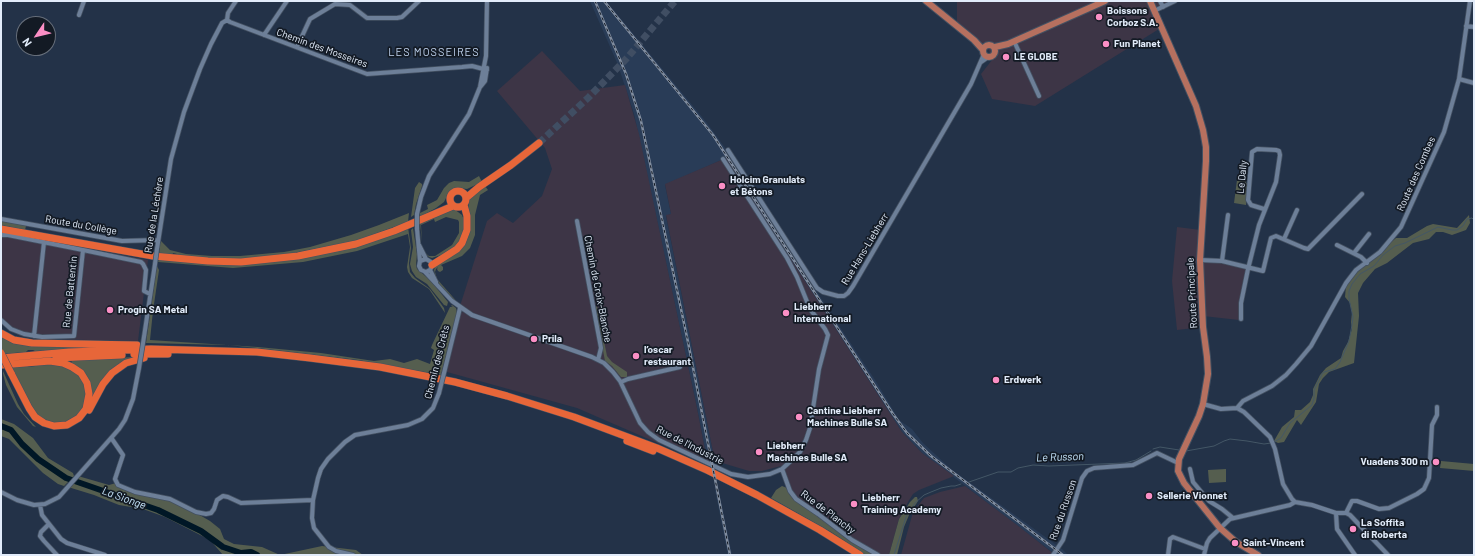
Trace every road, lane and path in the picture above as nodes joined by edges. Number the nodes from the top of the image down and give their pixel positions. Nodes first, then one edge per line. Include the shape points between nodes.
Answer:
1 (84, 1) edge
2 (236, 1) edge
3 (287, 1) edge
4 (419, 1) edge
5 (487, 1) edge
6 (926, 1) edge
7 (1105, 1) edge
8 (1150, 1) edge
9 (1160, 1) edge
10 (1175, 1) edge
11 (1470, 1) edge
12 (1163, 7) junction
13 (1154, 11) junction
14 (79, 15) dead end
15 (227, 20) junction
16 (1466, 26) junction
17 (1474, 27) edge
18 (264, 35) junction
19 (1014, 41) junction
20 (297, 48) junction
21 (995, 50) junction
22 (985, 52) junction
23 (485, 69) junction
24 (1459, 79) junction
25 (1474, 83) edge
26 (1039, 96) dead end
27 (539, 143) tunnel mouth
28 (728, 150) dead end
29 (723, 159) dead end
30 (1362, 194) dead end
31 (459, 202) junction
32 (1264, 209) junction
33 (1297, 210) dead end
34 (1228, 215) dead end
35 (1, 219) edge
36 (577, 220) dead end
37 (1, 229) edge
38 (1369, 234) dead end
39 (1, 235) edge
40 (1284, 239) junction
41 (158, 240) junction
42 (44, 242) junction
43 (418, 242) junction
44 (1337, 245) dead end
45 (83, 250) junction
46 (1354, 253) junction
47 (1200, 260) junction
48 (420, 261) junction
49 (1222, 261) junction
50 (430, 263) junction
51 (1367, 263) junction
52 (1248, 268) junction
53 (425, 272) junction
54 (437, 285) junction
55 (150, 294) junction
56 (460, 308) junction
57 (1241, 319) dead end
58 (1, 320) edge
59 (1, 333) edge
60 (34, 336) junction
61 (1, 353) edge
62 (171, 354) junction
63 (1, 358) edge
64 (598, 360) junction
65 (1, 364) edge
66 (680, 367) dead end
67 (9, 373) junction
68 (621, 382) junction
69 (1203, 404) junction
70 (1437, 407) dead end
71 (1237, 408) junction
72 (631, 437) junction
73 (112, 439) junction
74 (1178, 463) junction
75 (782, 469) junction
76 (1190, 469) dead end
77 (1, 492) edge
78 (313, 500) junction
79 (1295, 502) junction
80 (40, 505) junction
81 (1346, 512) junction
82 (1336, 513) junction
83 (1233, 518) junction
84 (49, 524) junction
85 (1220, 528) junction
86 (1205, 549) junction
87 (58, 555) edge
88 (105, 555) edge
89 (353, 555) edge
90 (851, 555) edge
91 (860, 555) edge
92 (878, 555) edge
93 (1053, 555) edge
94 (1168, 555) edge
95 (1204, 555) edge
96 (1258, 555) edge
97 (1355, 555) edge
98 (1388, 555) edge

1 - 14 street
2 - 15 street, Rue de la Léchère via 228,13
3 - 18 street
4 - 20 street via 402,17 397,18 368,18 350,5 335,4 310,19
5 - 23 street
6 - 22 main road
7 - 19 main road
8 - 13 main road, Route Principale
9 - 12 street
10 - 12 street
11 - 16 street, Route des Combes
12 - 13 street
13 - 47 main road, Route Principale via 1196,106 1203,130 1206,161
15 - 18 street, Chemin des Mosseires
15 - 41 street, Rue de la Léchère via 211,44 184,112 171,160
16 - 17 street
16 - 24 street, Route des Combes
18 - 20 street, Chemin des Mosseires
19 - 21 main road
19 - 26 street
20 - 23 street, Chemin des Mosseires via 367,74 472,66
21 - 22 main road via 993,56
21 - 22 main road via 991,44
22 - 28 street, Rue Hans-Liebherr via 971,84 861,273 844,296 818,289
23 - 43 street, bridge via 469,114 429,176 417,214
24 - 25 street
24 - 51 street, Route des Combes via 1444,132 1403,224 1386,246
27 - 31 highway
29 - 75 street via 787,258 809,308 828,335 819,369 808,435 797,455
30 - 40 street via 1309,248
31 - 37 highway via 394,231 337,249 280,259 241,262 153,256
31 - 50 highway via 467,230 462,243 457,249
32 - 32 street, Le Dally via 1276,182 1280,154 1276,150 1257,149 1252,152 1248,200 1251,205
32 - 52 street, Le Dally
33 - 40 street
34 - 49 street
35 - 41 street, Route du Collège via 122,241
36 - 64 street, Chemin de Croix-Blanche via 601,348
38 - 46 street
39 - 42 street, Rue de Battentin
40 - 52 street via 1275,236 1271,239 1263,271
41 - 55 street, Rue de la Léchère, bridge
42 - 45 street, Rue de Battentin
42 - 60 street
43 - 48 street
43 - 50 street
44 - 46 street
45 - 55 street via 141,262 146,270 144,291
45 - 60 street, Rue de Battentin via 74,336
46 - 51 street
47 - 49 street
47 - 69 main road, Route Principale via 1207,366
48 - 50 street
48 - 53 street via 419,268
49 - 52 street
50 - 53 street
50 - 54 street
51 - 71 street, Route des Combes via 1352,275 1343,287 1321,330 1296,364 1272,386 1243,401
52 - 57 street, Le Dally via 1241,303
53 - 54 street
54 - 56 street
55 - 73 street, Rue de la Léchère, bridge via 135,393 129,411
56 - 64 street, Rue de l'Industrie via 479,318
56 - 78 street, Chemin des Crêts, bridge via 433,408 419,420 408,425 357,434 350,438 328,459 322,469
58 - 60 street, Rue de Battentin via 20,333
59 - 72 highway via 14,340 32,343 230,346 380,364 509,393 580,416
61 - 67 highway, bridge
62 - 65 highway via 96,356
62 - 67 highway via 137,359 118,367 105,381 84,417 74,425 62,429 45,427 33,418 23,405
62 - 90 highway via 261,357 351,368 447,385 533,408 621,438 700,472 770,507
63 - 67 highway, bridge
63 - 72 highway via 151,349 226,350 310,358 380,367 455,382 507,396
64 - 68 street, Rue de l'Industrie
65 - 67 highway via 50,361 72,367 81,373 87,383 89,394 86,409 79,418 69,424 57,426 44,423 35,417
66 - 68 street
68 - 75 street, Rue de l'Industrie via 640,423 663,442 736,476 760,477
69 - 71 street via 1221,409
69 - 74 main road, Route Principale
70 - 81 street via 1432,424 1429,478 1424,489 1389,508 1380,509 1352,501
71 - 79 street via 1266,433 1272,443 1283,484
72 - 91 highway via 757,494
73 - 78 street via 123,455 115,479 117,484 135,492 170,499 191,510 206,514 213,512 217,500 223,496 241,503
73 - 80 street, Rue de la Léchère via 55,500
74 - 85 main road via 1181,478
74 - 93 street, Rue du Russon via 1157,453 1133,465 1094,468 1087,471 1082,478 1063,540
75 - 92 street, Rue de Planchy via 790,491 796,499 852,540
76 - 83 street via 1194,482 1209,501
77 - 80 street via 23,503
78 - 89 street, Chemin des Crêts via 312,520 319,535 331,549
79 - 82 street
79 - 83 street
80 - 84 street via 42,515
81 - 82 street
81 - 98 street
82 - 97 street via 1338,529
83 - 85 street
84 - 87 street via 40,536
84 - 88 street via 67,544
85 - 86 street via 1210,538
85 - 96 main road via 1236,542
86 - 94 street via 1173,536 1170,539
86 - 95 street

